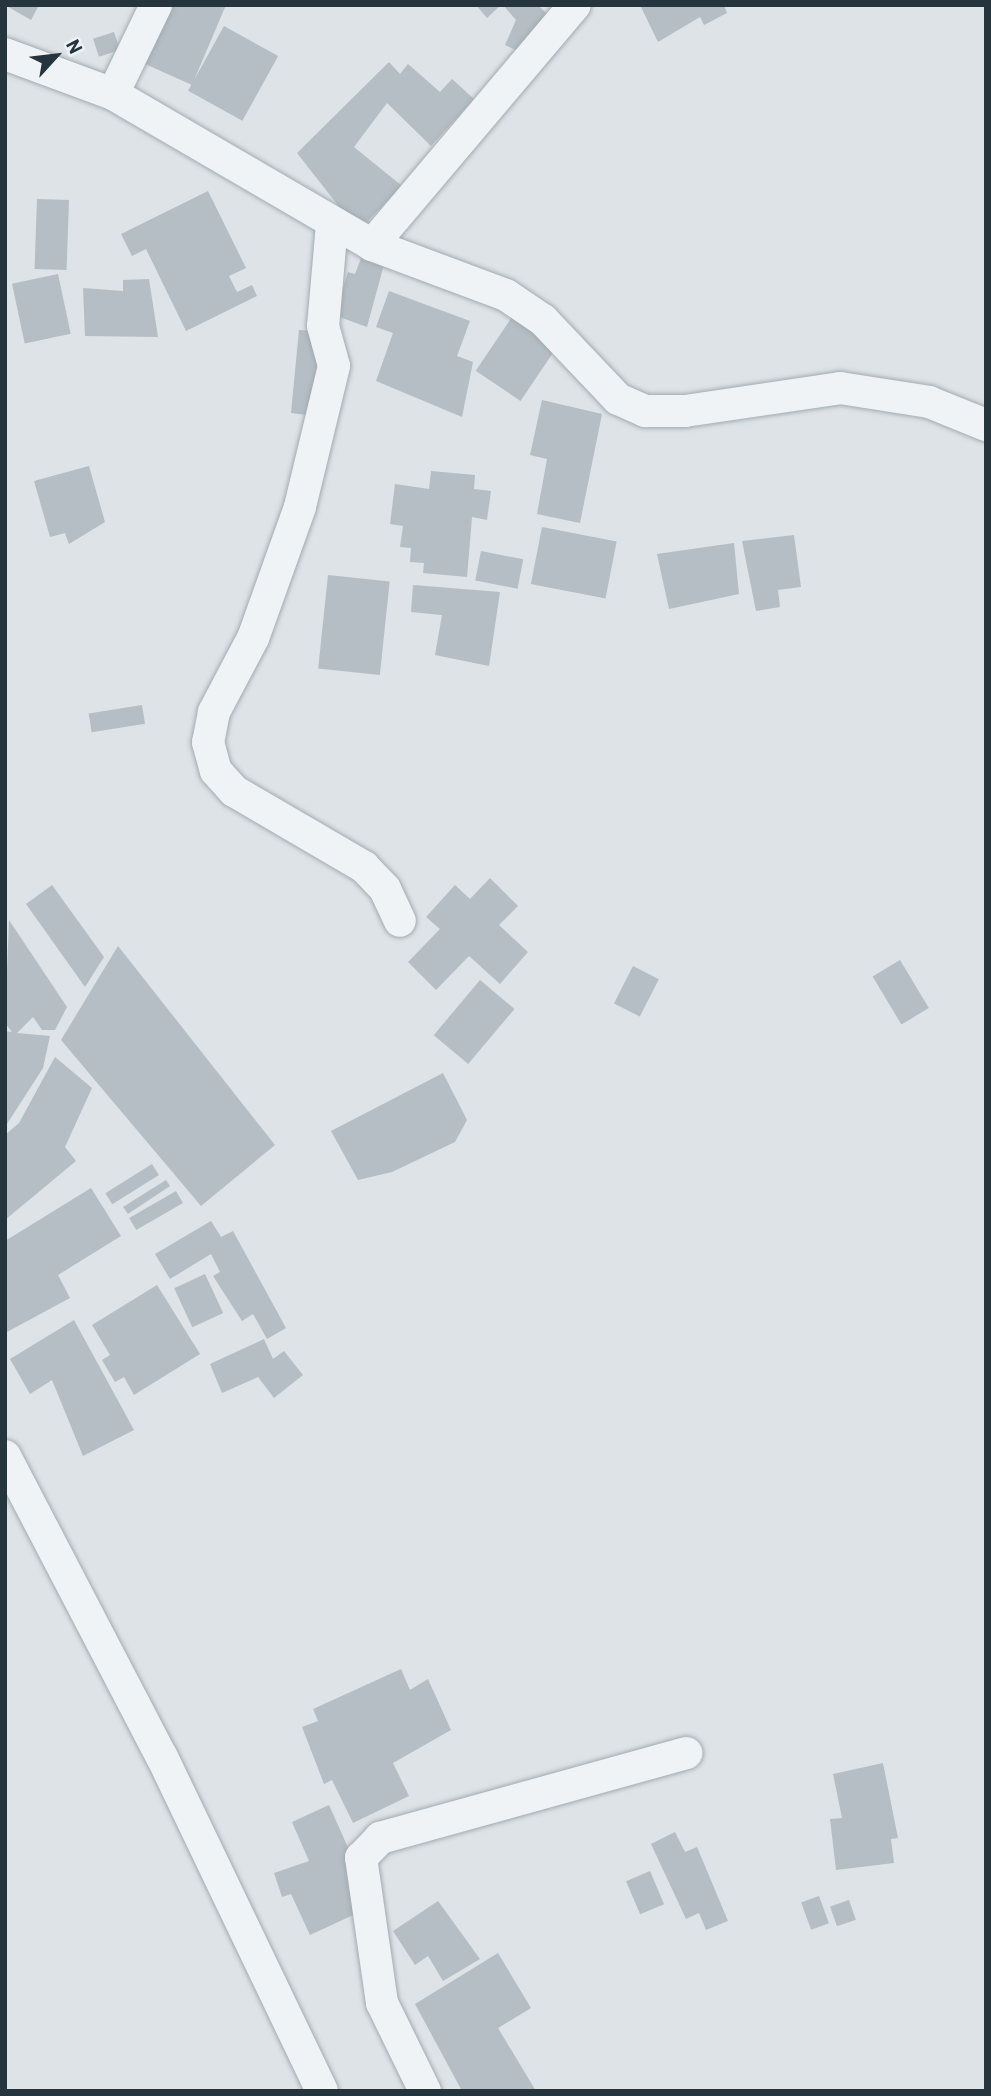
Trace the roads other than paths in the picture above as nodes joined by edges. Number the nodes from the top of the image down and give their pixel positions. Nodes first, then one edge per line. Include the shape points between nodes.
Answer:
1 (156, 5) edge
2 (575, 5) edge
3 (5, 54) edge
4 (113, 94) junction
5 (332, 224) junction
6 (372, 245) junction
7 (986, 425) edge
8 (400, 921) dead end
9 (5, 1456) edge
10 (686, 1753) dead end
11 (322, 2091) edge
12 (425, 2091) edge

1 - 4 street
2 - 6 street
3 - 4 street
4 - 5 street
5 - 6 street
5 - 8 street via 323,326 334,366 300,507 253,638 214,712 208,742 216,771 234,790 364,867 385,889
6 - 7 street via 506,295 543,320 618,399 645,411 685,411 840,388 929,402
9 - 11 street via 162,1757
10 - 12 street via 380,1838 361,1858 382,2003

